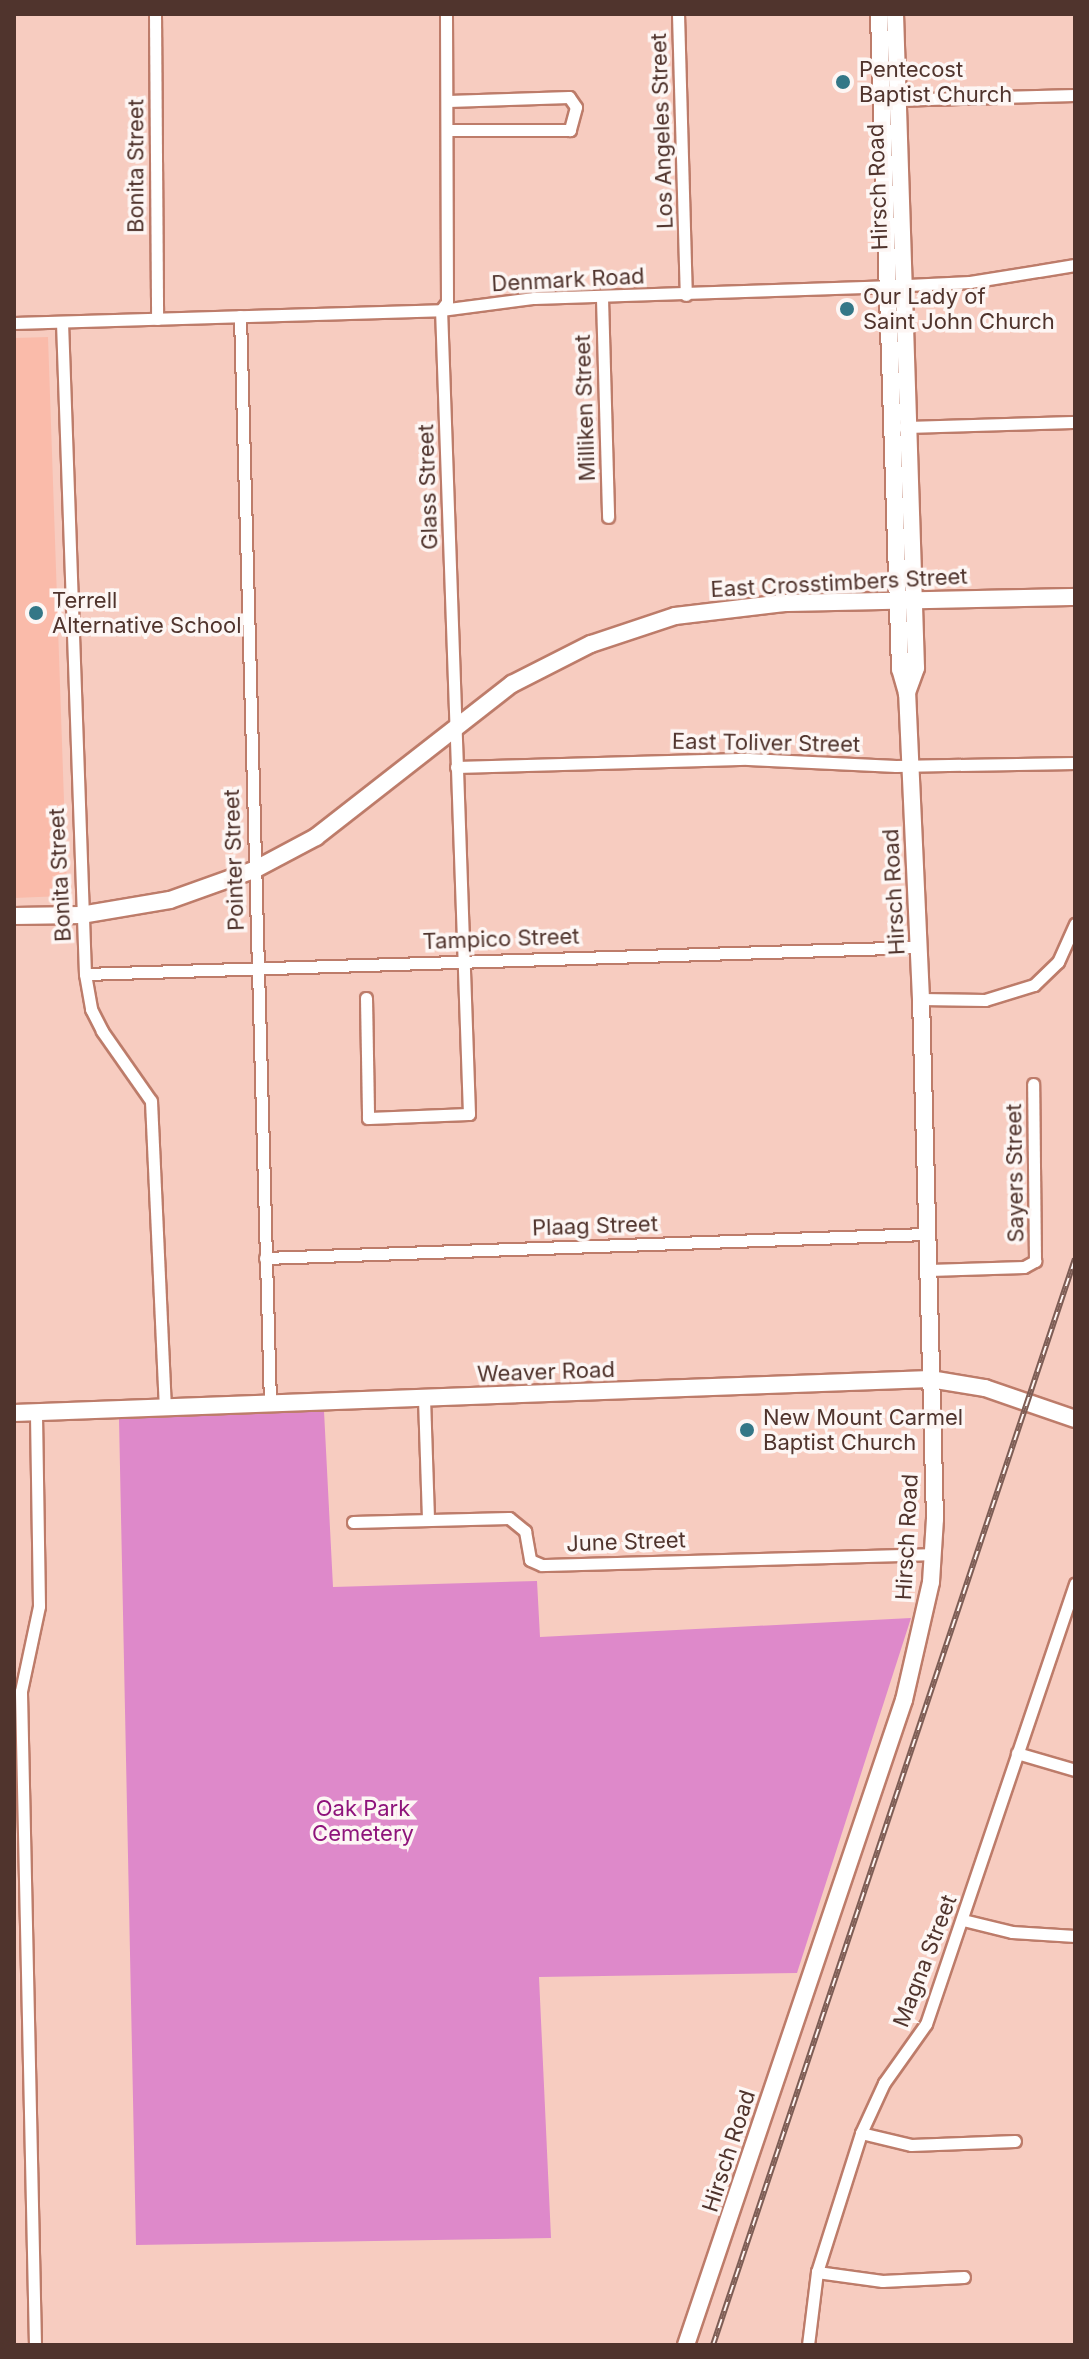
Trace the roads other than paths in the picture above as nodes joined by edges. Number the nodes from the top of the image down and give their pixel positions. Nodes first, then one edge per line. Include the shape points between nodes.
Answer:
1 (155, 14) edge
2 (446, 14) edge
3 (678, 14) edge
4 (879, 14) edge
5 (895, 14) edge
6 (1075, 95) edge
7 (890, 100) junction
8 (448, 101) junction
9 (448, 130) junction
10 (1075, 265) edge
11 (895, 285) junction
12 (686, 295) junction
13 (602, 298) junction
14 (441, 310) junction
15 (240, 316) junction
16 (157, 319) junction
17 (62, 322) junction
18 (14, 323) edge
19 (1075, 422) edge
20 (900, 427) junction
21 (608, 517) dead end
22 (1075, 597) edge
23 (905, 600) junction
24 (456, 725) junction
25 (1075, 763) edge
26 (909, 766) junction
27 (456, 767) junction
28 (254, 870) junction
29 (81, 915) junction
30 (14, 916) edge
31 (1075, 924) edge
32 (919, 947) junction
33 (463, 960) junction
34 (257, 968) junction
35 (85, 974) junction
36 (366, 998) dead end
37 (921, 999) junction
38 (1033, 1084) dead end
39 (926, 1234) junction
40 (265, 1258) junction
41 (929, 1270) junction
42 (930, 1379) junction
43 (424, 1398) junction
44 (270, 1404) junction
45 (165, 1407) junction
46 (36, 1412) junction
47 (14, 1413) edge
48 (1075, 1419) edge
49 (428, 1520) junction
50 (353, 1522) dead end
51 (932, 1554) junction
52 (1074, 1588) edge
53 (1017, 1753) junction
54 (1075, 1770) edge
55 (19, 1901) edge
56 (963, 1920) junction
57 (1075, 1936) edge
58 (861, 2133) junction
59 (1015, 2141) dead end
60 (817, 2272) junction
61 (964, 2277) dead end
62 (35, 2345) edge
63 (686, 2345) edge
64 (808, 2345) edge

1 - 16 street, Bonita Street
2 - 8 street, Glass Street
3 - 12 street, Los Angeles Street
4 - 7 main road, Hirsch Road
5 - 7 main road, Hirsch Road
6 - 7 street
7 - 11 main road, Hirsch Road
8 - 9 street, Glass Street
8 - 9 street via 569,97 576,107 570,130
9 - 14 street, Glass Street via 447,302
10 - 11 street, Denmark Road via 970,282
11 - 12 street, Denmark Road
11 - 20 main road, Hirsch Road
12 - 13 street, Denmark Road
13 - 14 street, Denmark Road via 511,299
13 - 21 street, Milliken Street
14 - 15 street, Denmark Road
14 - 24 street, Glass Street
15 - 16 street, Denmark Road
15 - 28 street, Pointer Street
16 - 17 street, Denmark Road
17 - 18 street, Denmark Road
17 - 29 street, Bonita Street
19 - 20 street
20 - 23 main road, Hirsch Road
22 - 23 main road, East Crosstimbers Street
23 - 24 main road, East Crosstimbers Street via 721,607 675,616 591,644 512,684
23 - 26 main road, Hirsch Road via 916,668 907,693
24 - 27 street, Glass Street
24 - 28 main road, East Crosstimbers Street via 316,837
25 - 26 street, East Toliver Street
26 - 27 street, East Toliver Street via 748,759
26 - 32 main road, Hirsch Road
27 - 33 street, Glass Street
28 - 29 main road, East Crosstimbers Street via 170,900
28 - 34 street, Pointer Street
29 - 30 main road, East Crosstimbers Street
29 - 35 street, Bonita Street
31 - 37 street via 1058,962 1017,993 985,1000
32 - 33 street, Tampico Street
32 - 37 main road, Hirsch Road
33 - 34 street, Tampico Street
33 - 36 street, Glass Street via 469,1114 368,1118
34 - 35 street, Tampico Street
34 - 40 street, Pointer Street
35 - 45 street, Bonita Street via 91,1009 102,1031 151,1101
37 - 39 main road, Hirsch Road
38 - 41 street, Sayers Street via 1035,1261 1024,1267
39 - 40 street, Plaag Street
39 - 41 main road, Hirsch Road
40 - 44 street, Pointer Street
41 - 42 main road, Hirsch Road
42 - 43 main road, Weaver Road
42 - 48 main road, Weaver Road via 985,1388
42 - 51 main road, Hirsch Road
43 - 44 main road, Weaver Road
43 - 49 street
44 - 45 main road, Weaver Road
45 - 46 main road, Weaver Road
46 - 47 main road, Weaver Road
46 - 55 street via 39,1606 21,1691
49 - 50 street, June Street
49 - 51 street, June Street via 517,1520 525,1531 530,1560 542,1565
51 - 63 main road, Hirsch Road via 904,1700
52 - 53 street, Magna Street
53 - 54 street
53 - 56 street, Magna Street
55 - 62 street
56 - 57 street via 1012,1932
56 - 58 street, Magna Street via 926,2024 884,2083
58 - 59 street via 911,2145
58 - 60 street, Magna Street
60 - 61 street via 882,2281
60 - 64 street, Magna Street

